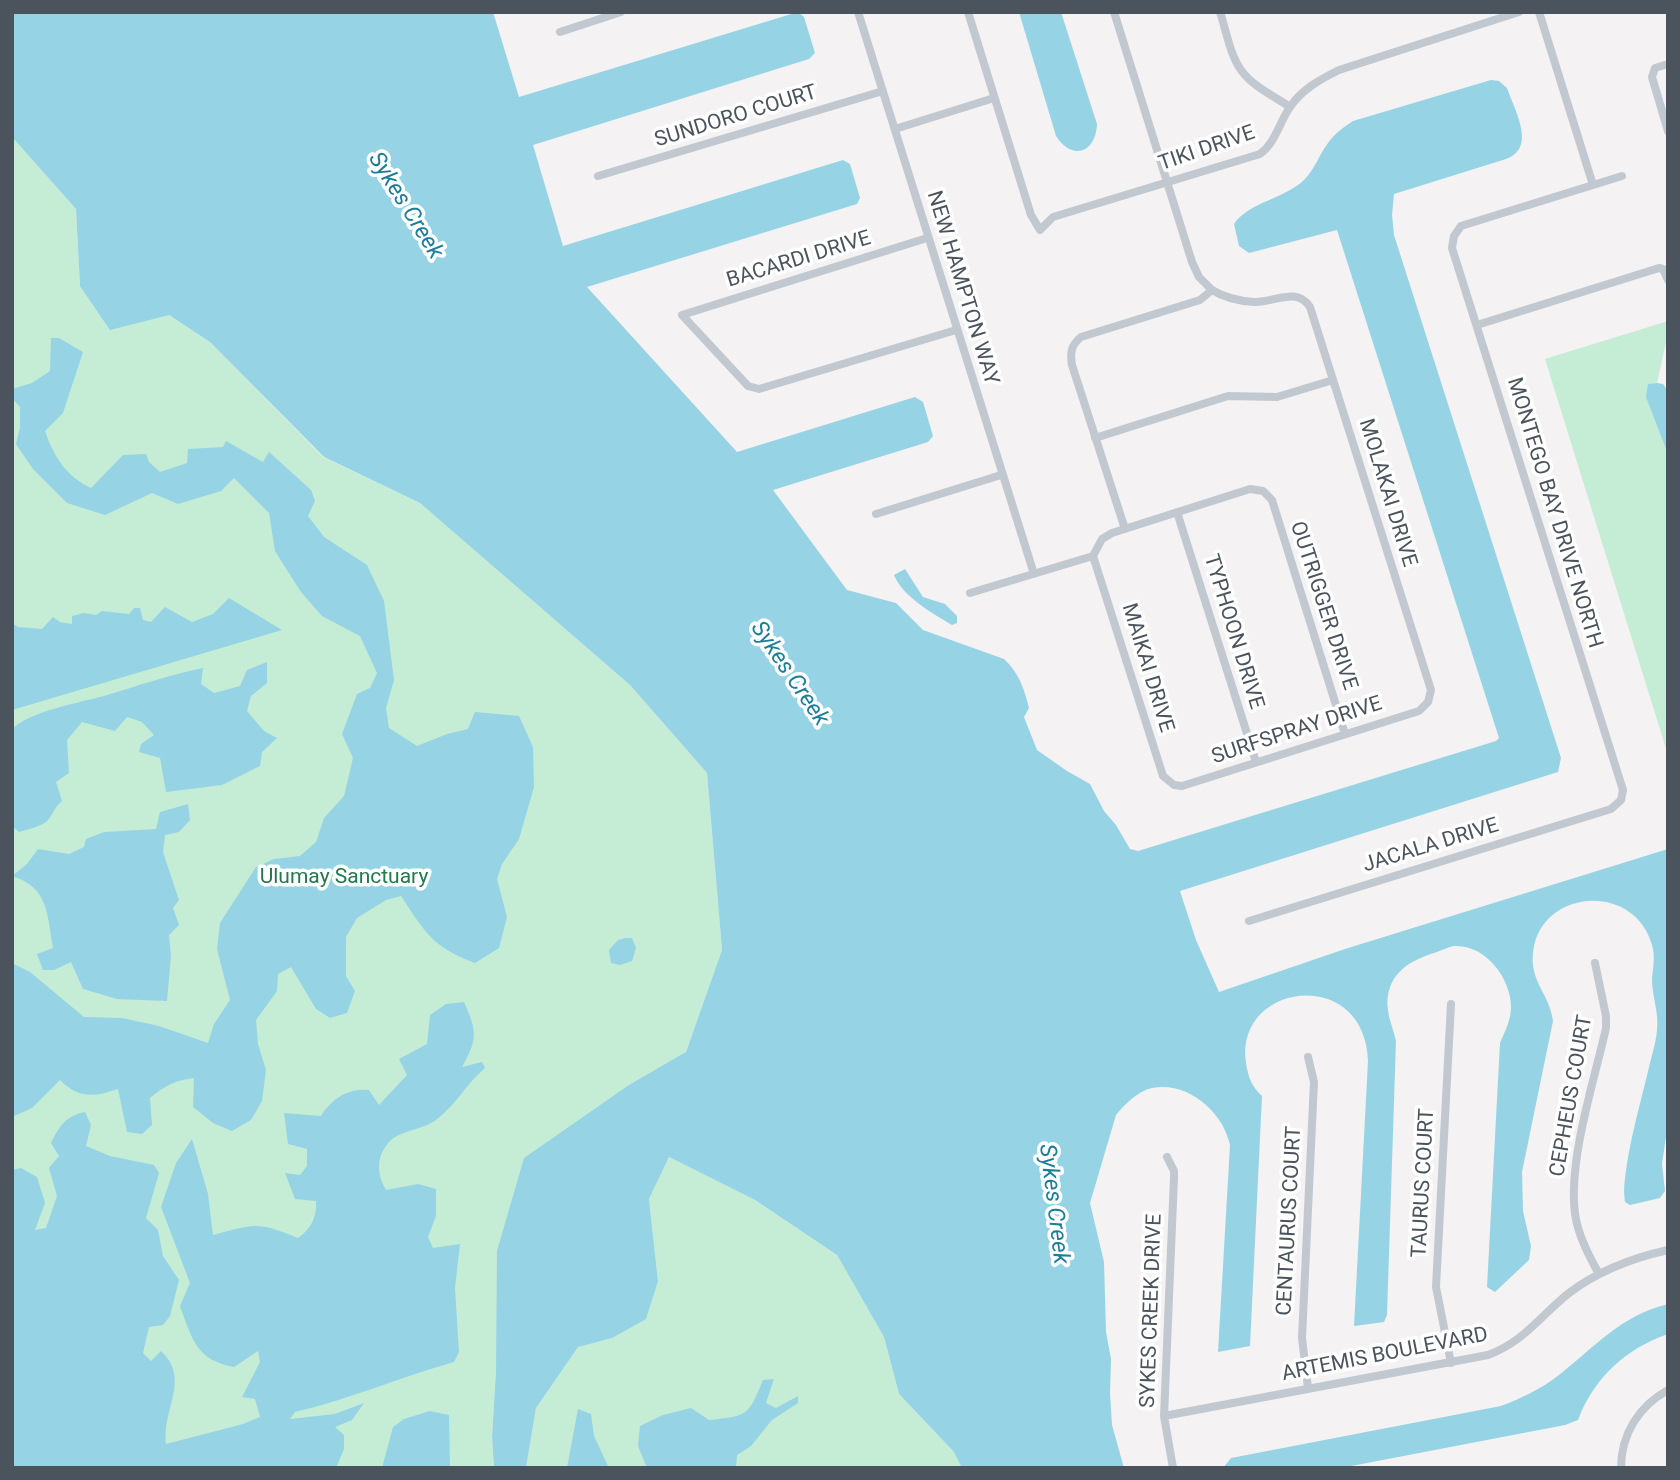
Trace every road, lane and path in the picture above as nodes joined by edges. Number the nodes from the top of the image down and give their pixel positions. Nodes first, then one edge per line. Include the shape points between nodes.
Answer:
1 (621, 12) edge
2 (858, 12) edge
3 (968, 12) edge
4 (1114, 12) edge
5 (1220, 12) edge
6 (1519, 12) edge
7 (1539, 12) edge
8 (560, 32) dead end
9 (1668, 64) edge
10 (883, 91) junction
11 (994, 98) junction
12 (1290, 107) junction
13 (895, 129) junction
14 (1668, 131) edge
15 (598, 176) dead end
16 (1622, 176) dead end
17 (1167, 182) junction
18 (1593, 185) junction
19 (927, 238) junction
20 (1668, 280) edge
21 (1212, 290) junction
22 (1477, 325) junction
23 (956, 330) junction
24 (1333, 380) junction
25 (1095, 438) junction
26 (1001, 475) junction
27 (1177, 512) junction
28 (876, 514) dead end
29 (1125, 528) junction
30 (1093, 556) junction
31 (1034, 574) junction
32 (970, 593) dead end
33 (1429, 702) joint
34 (1345, 734) junction
35 (1256, 762) junction
36 (1174, 785) joint
37 (1621, 800) joint
38 (1249, 921) dead end
39 (1595, 963) dead end
40 (1451, 1004) dead end
41 (1308, 1057) dead end
42 (1167, 1157) dead end
43 (1668, 1250) edge
44 (1599, 1274) junction
45 (1451, 1363) junction
46 (1308, 1388) junction
47 (1668, 1390) edge
48 (1164, 1416) junction
49 (1173, 1468) edge
50 (1621, 1468) edge

1 - 8 street
2 - 10 street, NEW HAMPTON WAY
3 - 11 street
4 - 17 street
5 - 12 street via 1241,71
6 - 12 street, TIKI DRIVE via 1339,70 1312,85
7 - 18 street
9 - 14 street via 1655,68 1652,77
10 - 13 street, NEW HAMPTON WAY
10 - 15 street, SUNDORO COURT
11 - 13 street
11 - 17 street, TIKI DRIVE via 1031,215 1040,230 1053,217
12 - 17 street, TIKI DRIVE via 1269,147 1260,154
13 - 19 street, NEW HAMPTON WAY
16 - 18 street
17 - 21 street via 1192,262
18 - 22 street, MONTEGO BAY DRIVE NORTH via 1461,226 1452,248
19 - 23 street, NEW HAMPTON WAY
19 - 23 street, BACARDI DRIVE via 682,315 748,386 759,389
20 - 22 street via 1659,268
21 - 24 street, MOLAKAI DRIVE via 1225,298 1257,302 1290,296 1302,299 1310,307
21 - 25 street via 1200,300 1081,337 1074,344 1072,365
22 - 37 street, MONTEGO BAY DRIVE NORTH via 1623,790
23 - 26 street, NEW HAMPTON WAY
24 - 25 street via 1277,397 1228,396
24 - 33 street, MOLAKAI DRIVE via 1431,690
25 - 29 street
26 - 28 street
26 - 31 street, NEW HAMPTON WAY
27 - 29 street
27 - 34 street, OUTRIGGER DRIVE via 1250,489 1263,491 1272,500
27 - 35 street, TYPHOON DRIVE
29 - 30 street via 1102,539
30 - 31 street
30 - 36 street, MAIKAI DRIVE via 1163,776
31 - 32 street
33 - 34 street, SURFSPRAY DRIVE via 1419,711
34 - 35 street, SURFSPRAY DRIVE
35 - 36 street, SURFSPRAY DRIVE
37 - 38 street, JACALA DRIVE via 1611,809
39 - 44 street, CEPHEUS COURT via 1606,1028 1578,1151 1574,1195 1578,1227
40 - 45 street, TAURUS COURT via 1436,1287
41 - 46 street, CENTAURUS COURT via 1314,1083 1302,1348
42 - 48 street, SYKES CREEK DRIVE via 1174,1178
43 - 44 street, ARTEMIS BOULEVARD
44 - 45 street, ARTEMIS BOULEVARD via 1567,1295 1513,1343 1488,1355
45 - 46 street, ARTEMIS BOULEVARD
46 - 48 street, ARTEMIS BOULEVARD
47 - 50 street via 1634,1422 1622,1449
48 - 49 street, SYKES CREEK DRIVE

